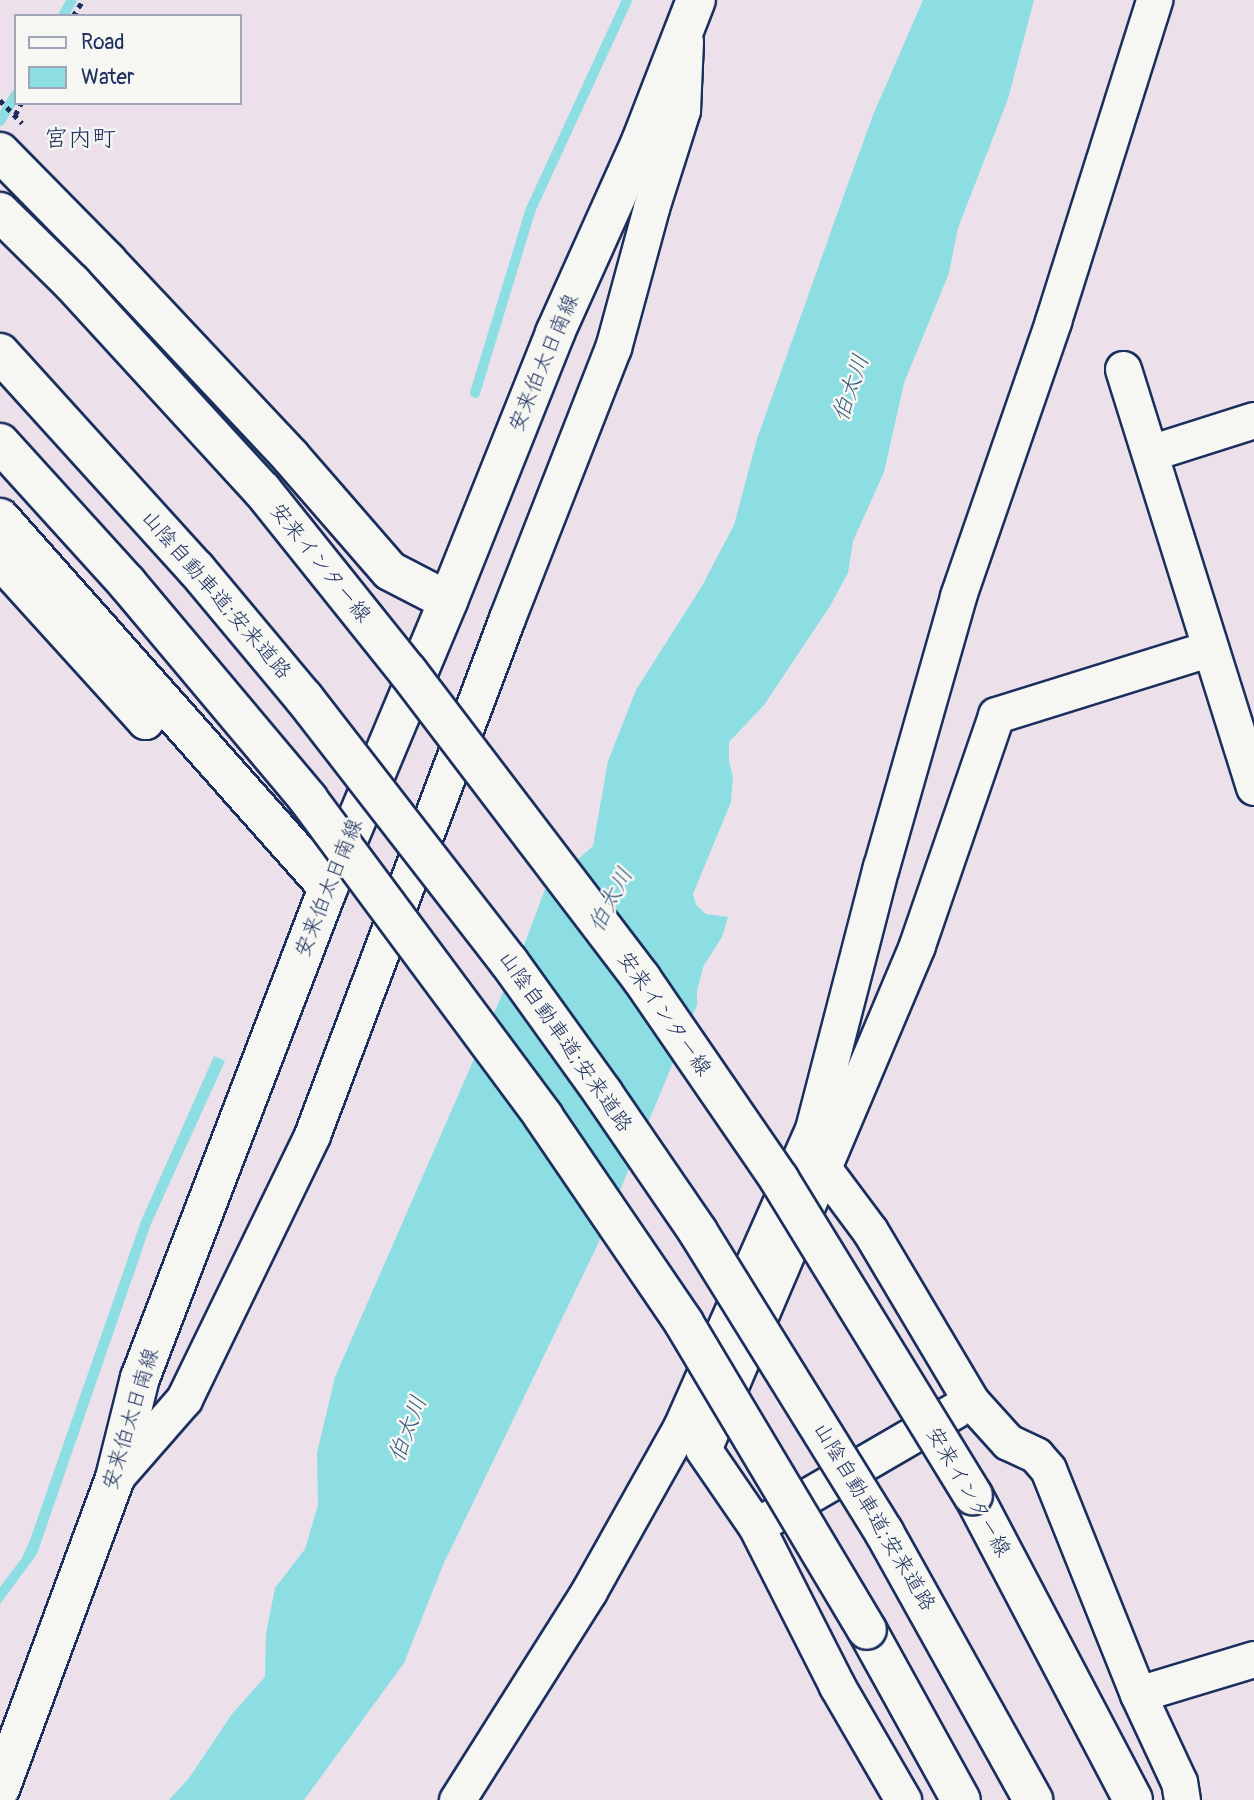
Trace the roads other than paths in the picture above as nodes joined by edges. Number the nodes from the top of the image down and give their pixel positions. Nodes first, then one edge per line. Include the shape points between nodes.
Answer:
1 (1154, 0) edge
2 (690, 15) edge
3 (0, 152) edge
4 (0, 212) edge
5 (0, 353) edge
6 (1123, 369) dead end
7 (0, 380) edge
8 (1254, 420) edge
9 (0, 443) edge
10 (1150, 453) junction
11 (0, 518) edge
12 (0, 561) edge
13 (448, 601) junction
14 (1208, 649) junction
15 (162, 700) junction
16 (1254, 788) edge
17 (328, 888) junction
18 (824, 1145) junction
19 (971, 1401) junction
20 (692, 1438) junction
21 (115, 1478) junction
22 (756, 1526) junction
23 (1254, 1659) edge
24 (1138, 1694) junction
25 (0, 1789) edge
26 (457, 1800) edge
27 (903, 1800) edge
28 (961, 1800) edge
29 (1012, 1800) edge
30 (1033, 1800) edge
31 (1133, 1800) edge
32 (1182, 1800) edge

1 - 18 street via 1053,321 958,596 881,867
2 - 13 main road, 安来伯太日南線
2 - 21 street via 682,110 613,348 312,1135 184,1399
3 - 13 main road via 290,456 390,571
4 - 31 main road, 安来インター線, bridge via 72,283 262,490 408,672 641,978 779,1179 973,1495
5 - 30 main road, 山陰自動車道;安来道路, bridge via 196,569 304,698 509,962 595,1082 698,1232 834,1450
6 - 10 street
7 - 29 main road, 山陰自動車道;安来道路 via 289,708 488,963 574,1082 685,1244 791,1413 931,1651
8 - 10 street
9 - 28 main road, bridge via 127,583 308,799 536,1105 684,1324 867,1630
10 - 14 street
11 - 15 main road
12 - 15 street via 145,721
13 - 17 main road, 安来伯太日南線
14 - 16 street
14 - 18 street via 996,715 918,944
15 - 17 main road
17 - 21 main road, 安来伯太日南線 via 140,1378
18 - 19 street
18 - 20 street
19 - 22 street
19 - 24 street via 1007,1442 1036,1455 1048,1469
20 - 22 street
20 - 26 street
21 - 25 main road, 安来伯太日南線
22 - 27 street via 837,1686
23 - 24 street
24 - 32 street via 1179,1783

